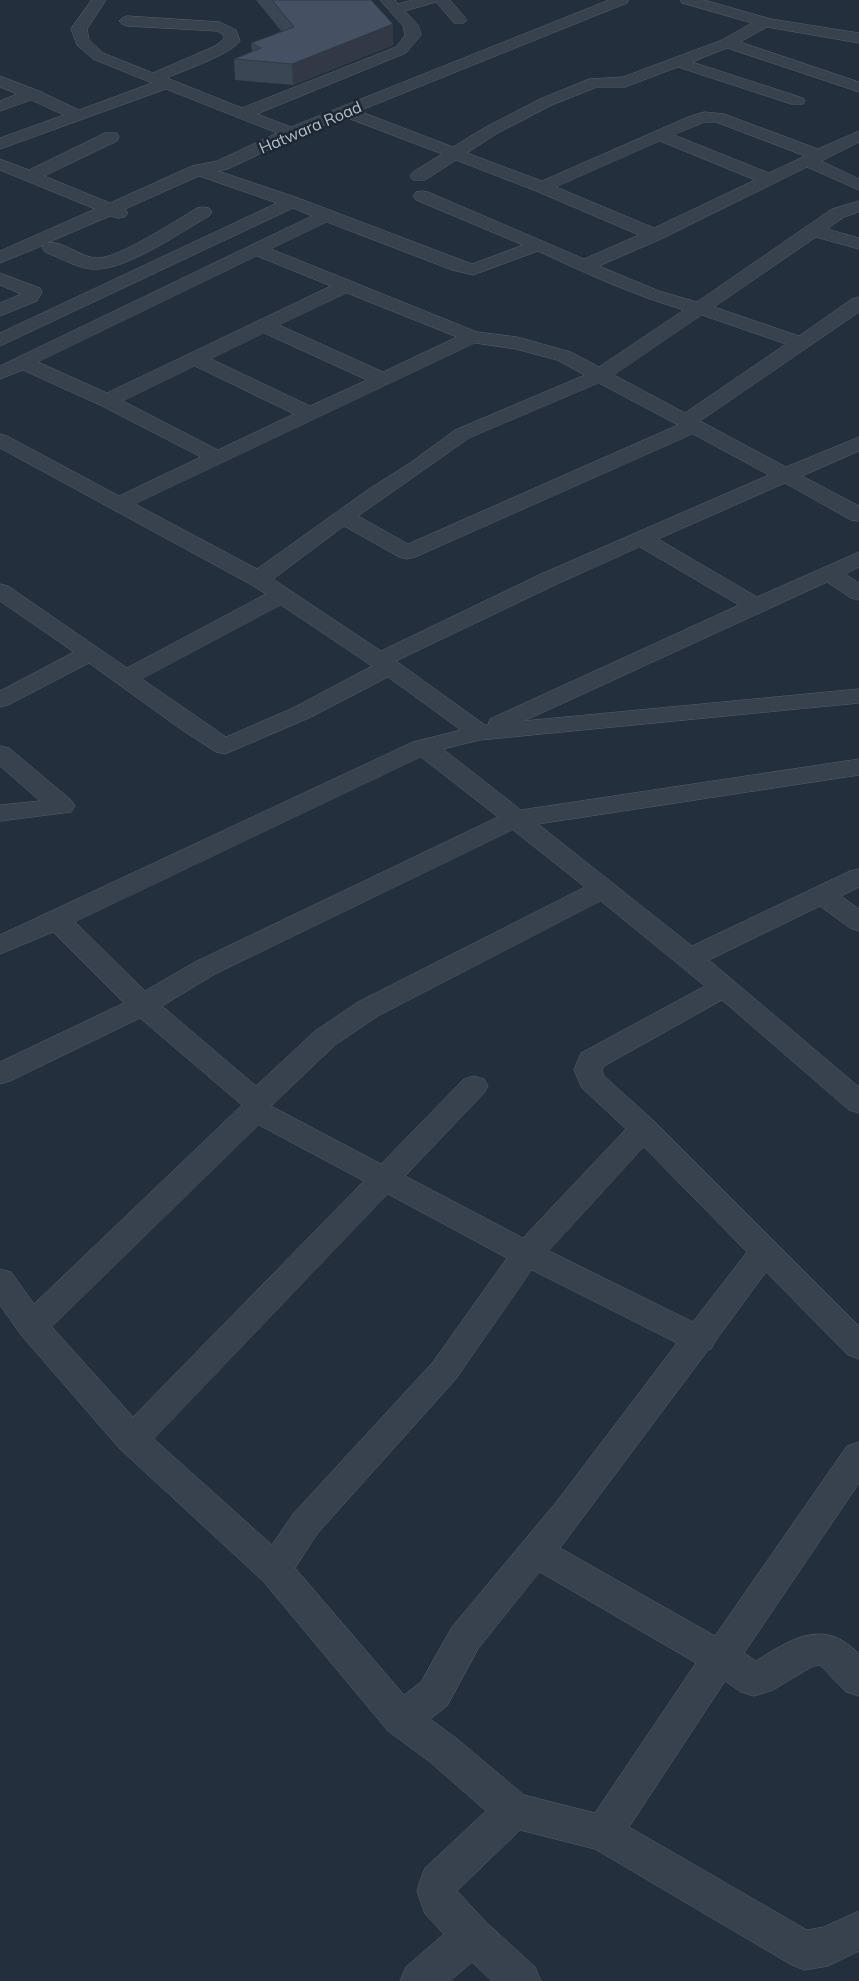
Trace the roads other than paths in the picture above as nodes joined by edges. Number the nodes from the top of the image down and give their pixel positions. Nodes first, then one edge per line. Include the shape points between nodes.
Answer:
1 (99, 0) edge
2 (430, 0) edge
3 (442, 0) edge
4 (622, 0) edge
5 (687, 0) edge
6 (391, 4) edge
7 (459, 20) dead end
8 (127, 21) dead end
9 (764, 22) junction
10 (816, 32) junction
11 (859, 38) edge
12 (727, 43) junction
13 (773, 56) junction
14 (678, 62) junction
15 (0, 81) edge
16 (160, 81) junction
17 (858, 85) edge
18 (33, 94) junction
19 (797, 101) dead end
20 (0, 106) edge
21 (346, 112) junction
22 (244, 113) junction
23 (78, 115) junction
24 (291, 133) junction
25 (660, 135) junction
26 (859, 136) edge
27 (111, 137) dead end
28 (0, 144) edge
29 (453, 153) junction
30 (812, 158) junction
31 (0, 164) edge
32 (211, 170) junction
33 (30, 176) junction
34 (419, 176) dead end
35 (769, 179) junction
36 (859, 185) edge
37 (542, 187) junction
38 (422, 196) dead end
39 (292, 202) junction
40 (859, 206) edge
41 (116, 212) junction
42 (203, 212) dead end
43 (327, 215) junction
44 (110, 229) junction
45 (814, 230) junction
46 (655, 235) junction
47 (147, 242) junction
48 (859, 244) edge
49 (539, 245) junction
50 (51, 248) junction
51 (256, 249) junction
52 (0, 258) edge
53 (584, 266) junction
54 (0, 271) edge
55 (0, 279) edge
56 (346, 286) junction
57 (859, 303) edge
58 (698, 308) junction
59 (0, 310) edge
60 (264, 326) junction
61 (473, 337) junction
62 (0, 340) edge
63 (801, 343) junction
64 (196, 359) junction
65 (22, 362) junction
66 (0, 373) edge
67 (599, 376) junction
68 (382, 379) junction
69 (107, 401) junction
70 (308, 413) junction
71 (690, 424) junction
72 (0, 440) edge
73 (859, 443) edge
74 (216, 457) junction
75 (784, 475) junction
76 (119, 504) junction
77 (859, 515) edge
78 (344, 517) junction
79 (641, 538) junction
80 (859, 559) edge
81 (828, 574) junction
82 (258, 579) junction
83 (1, 593) edge
84 (859, 593) edge
85 (282, 595) junction
86 (756, 606) junction
87 (90, 653) junction
88 (384, 664) junction
89 (126, 678) junction
90 (859, 696) edge
91 (0, 700) edge
92 (480, 733) junction
93 (422, 746) junction
94 (0, 753) edge
95 (859, 767) edge
96 (0, 813) edge
97 (515, 819) junction
98 (859, 877) edge
99 (603, 889) junction
100 (824, 896) junction
101 (57, 920) junction
102 (859, 922) edge
103 (0, 944) edge
104 (690, 958) junction
105 (723, 988) junction
106 (143, 1004) junction
107 (0, 1074) edge
108 (474, 1086) dead end
109 (859, 1103) edge
110 (256, 1107) junction
111 (644, 1129) junction
112 (385, 1177) junction
113 (764, 1252) junction
114 (527, 1254) junction
115 (0, 1280) edge
116 (32, 1326) junction
117 (700, 1340) junction
118 (859, 1346) edge
119 (132, 1439) junction
120 (859, 1456) edge
121 (536, 1552) junction
122 (275, 1570) junction
123 (720, 1658) junction
124 (859, 1680) edge
125 (401, 1720) junction
126 (514, 1810) junction
127 (603, 1833) junction
128 (859, 1930) edge
129 (472, 1936) junction
130 (420, 1981) edge
131 (522, 1981) edge

1 - 16 street via 79,29 82,42 98,56
2 - 6 street
3 - 7 street
4 - 21 street, Hatwara Road
5 - 9 street
6 - 22 street via 410,24 413,35 401,50
8 - 16 street via 220,27 231,33 232,41
9 - 10 street
9 - 12 street
10 - 11 street
10 - 13 street
12 - 13 street
12 - 14 street
13 - 17 street
14 - 19 street
14 - 29 street via 625,82 594,82 546,102
15 - 18 street
16 - 22 street
16 - 23 street
18 - 20 street
18 - 23 street
21 - 24 street, Hatwara Road
21 - 29 street
22 - 24 street
23 - 28 street
24 - 32 street, Hatwara Road
25 - 30 street via 694,120 718,117
25 - 35 street
25 - 37 street
26 - 30 street
27 - 33 street
29 - 34 street
29 - 37 street
30 - 35 street
30 - 36 street
31 - 33 street
32 - 39 street
32 - 41 street, Hatwara Road
33 - 41 street
35 - 46 street
37 - 46 street
38 - 49 street
39 - 43 street
39 - 62 street
40 - 45 street via 838,213
41 - 44 street
41 - 52 street
42 - 47 street
43 - 49 street via 473,270
43 - 51 street
44 - 47 street
44 - 50 street
45 - 48 street
45 - 58 street
46 - 53 street
47 - 50 street via 98,264
49 - 53 street
50 - 54 street
51 - 56 street
51 - 65 street
53 - 58 street via 652,295
55 - 59 street via 33,292 30,297
56 - 60 street
56 - 61 street
57 - 63 street
58 - 63 street
58 - 67 street
60 - 64 street
60 - 68 street
61 - 67 street via 517,343 564,356
61 - 68 street
63 - 71 street
64 - 69 street
64 - 70 street
65 - 66 street
65 - 69 street
67 - 71 street
67 - 78 street via 462,434
68 - 70 street
69 - 74 street
70 - 74 street
71 - 75 street
71 - 78 street via 407,552
72 - 76 street
73 - 75 street
74 - 76 street
75 - 77 street
75 - 79 street
76 - 82 street
78 - 82 street
79 - 86 street
79 - 88 street via 549,579
80 - 81 street
81 - 84 street
81 - 86 street
82 - 85 street
83 - 87 street
85 - 88 street
85 - 89 street
86 - 92 street
87 - 89 street
87 - 91 street
88 - 89 street via 301,713 224,748 192,729
88 - 92 street
90 - 92 street
92 - 93 street
93 - 97 street
93 - 101 street
94 - 96 street via 62,806
95 - 97 street
97 - 99 street
97 - 106 street via 205,968
98 - 100 street
99 - 104 street
99 - 110 street via 368,1009 325,1038
100 - 102 street
100 - 104 street
101 - 103 street
101 - 106 street
104 - 105 street
105 - 109 street
105 - 111 street via 591,1060 588,1070 592,1080
106 - 107 street
106 - 110 street
108 - 112 street
110 - 112 street
110 - 116 street
111 - 113 street
111 - 114 street
112 - 114 street
112 - 119 street
113 - 117 street
113 - 118 street
114 - 117 street
114 - 122 street via 444,1371 305,1524
115 - 116 street
116 - 119 street
117 - 121 street
119 - 122 street
120 - 123 street
121 - 123 street
121 - 125 street via 465,1638 434,1694
122 - 125 street
123 - 124 street via 754,1680 812,1648 824,1649 842,1661
123 - 127 street
125 - 126 street via 443,1750
126 - 127 street
126 - 129 street via 440,1881 439,1901
127 - 128 street via 804,1950 828,1946
129 - 130 street
129 - 131 street

